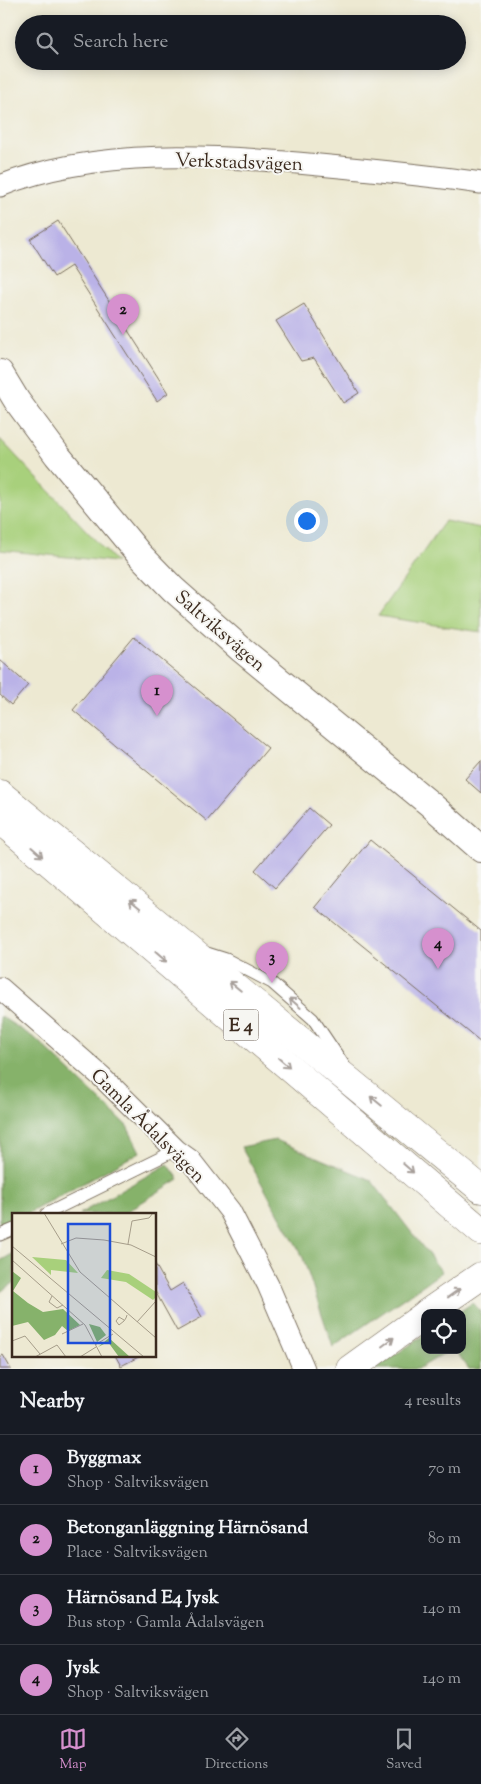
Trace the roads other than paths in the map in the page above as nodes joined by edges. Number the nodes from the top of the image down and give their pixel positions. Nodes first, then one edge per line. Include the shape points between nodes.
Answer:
1 (481, 184) edge
2 (0, 186) edge
3 (0, 373) edge
4 (0, 794) edge
5 (0, 820) edge
6 (481, 849) edge
7 (0, 988) edge
8 (176, 1150) junction
9 (481, 1189) edge
10 (48, 1213) edge
11 (12, 1230) edge
12 (481, 1231) edge
13 (0, 1235) edge
14 (481, 1276) edge
15 (433, 1309) edge
16 (421, 1318) edge
17 (304, 1369) edge
18 (350, 1369) edge

1 - 2 street, Verkstadsvägen via 340,166 208,157 93,162
3 - 6 street, Saltviksvägen via 57,455 139,554 173,588 242,650
9 -> 4 highway, E 4
5 -> 12 highway, E 4
7 - 8 street, Gamla Ådalsvägen via 102,1077
8 - 10 lane
8 - 17 street, Gamla Ådalsvägen via 190,1160 230,1210 268,1285
11 - 13 lane
15 -> 14 highway
18 -> 16 highway

